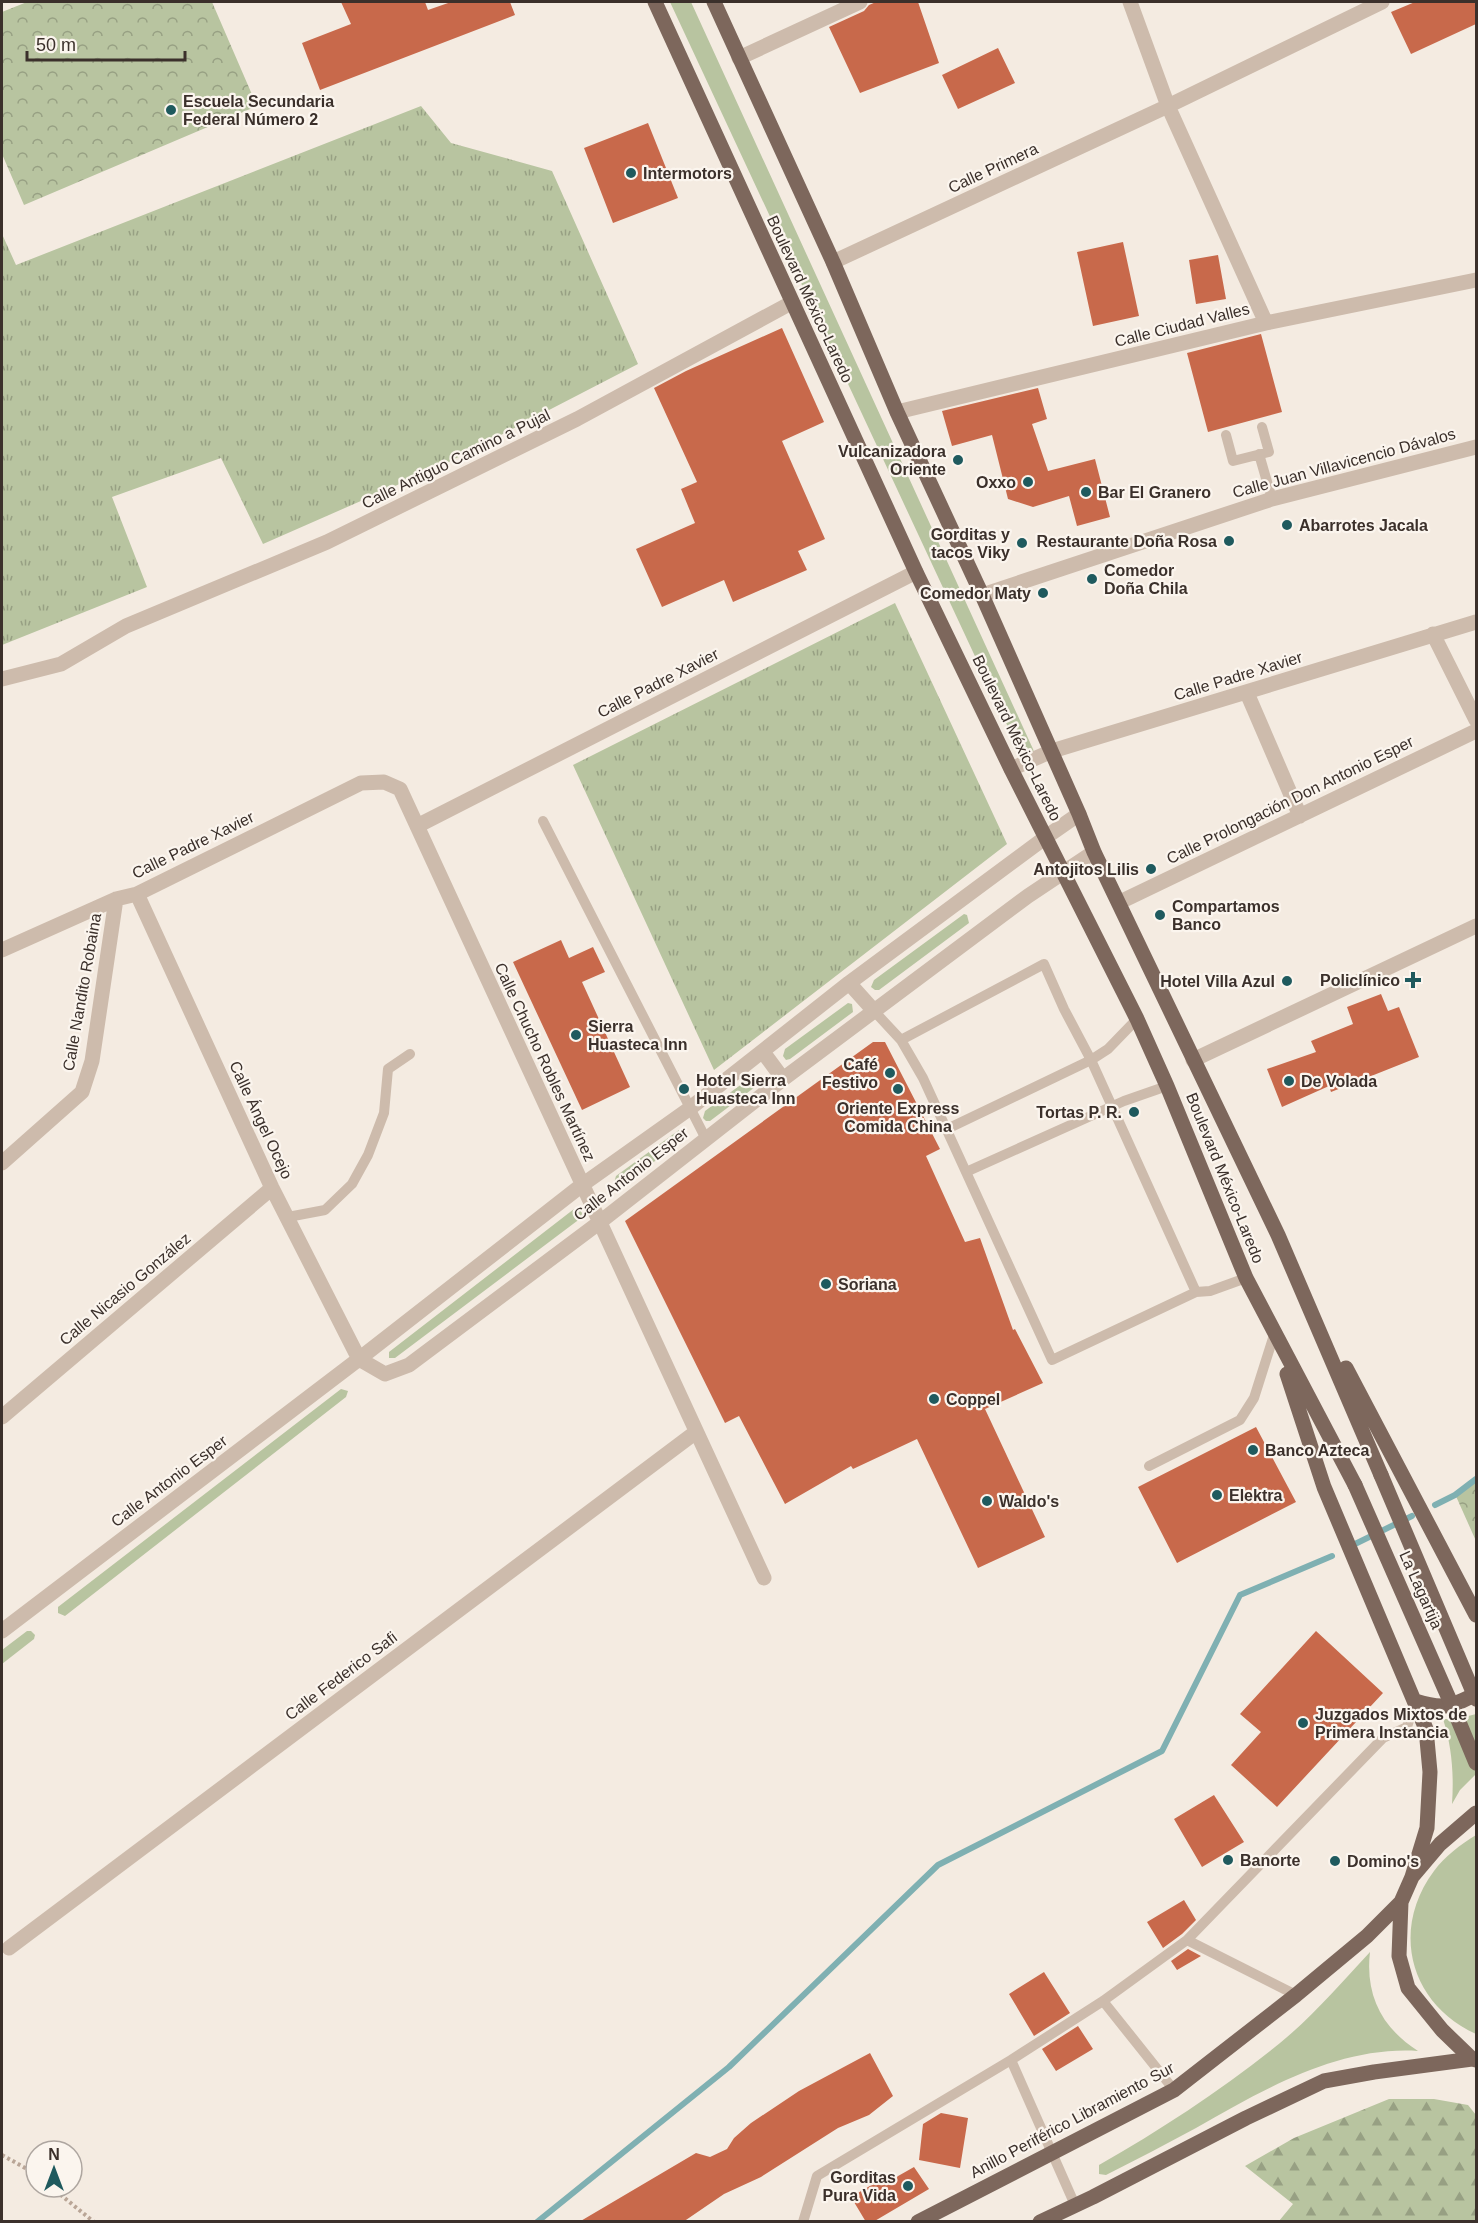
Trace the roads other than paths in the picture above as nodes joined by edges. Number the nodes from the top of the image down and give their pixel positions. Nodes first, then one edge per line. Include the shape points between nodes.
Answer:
1 (655, 2) edge
2 (714, 2) edge
3 (860, 2) edge
4 (1130, 2) edge
5 (1382, 2) edge
6 (739, 58) junction
7 (1168, 106) junction
8 (833, 262) junction
9 (1476, 280) edge
10 (791, 303) junction
11 (1266, 323) junction
12 (897, 412) junction
13 (1262, 427) dead end
14 (1226, 435) dead end
15 (1476, 447) edge
16 (1259, 454) junction
17 (1272, 499) junction
18 (916, 572) junction
19 (982, 595) junction
20 (1476, 622) edge
21 (1433, 634) junction
22 (2, 679) edge
23 (1247, 693) junction
24 (1476, 720) edge
25 (1476, 731) edge
26 (1052, 751) junction
27 (1011, 769) junction
28 (400, 789) joint
29 (1079, 814) junction
30 (1300, 816) junction
31 (543, 821) dead end
32 (417, 826) junction
33 (1046, 837) junction
34 (1094, 852) junction
35 (1064, 873) junction
36 (137, 894) junction
37 (116, 899) junction
38 (1120, 902) junction
39 (1476, 926) edge
40 (2, 950) edge
41 (849, 983) junction
42 (875, 1012) junction
43 (1137, 1019) junction
44 (901, 1040) junction
45 (763, 1052) junction
46 (410, 1054) dead end
47 (1091, 1060) junction
48 (1193, 1060) junction
49 (783, 1079) junction
50 (1167, 1086) junction
51 (1112, 1106) junction
52 (689, 1109) junction
53 (947, 1129) junction
54 (706, 1139) junction
55 (2, 1164) edge
56 (966, 1172) junction
57 (582, 1185) junction
58 (272, 1188) junction
59 (288, 1217) junction
60 (600, 1222) junction
61 (1278, 1235) junction
62 (1246, 1278) junction
63 (1196, 1292) junction
64 (1274, 1335) junction
65 (359, 1359) junction
66 (2, 1417) edge
67 (696, 1432) junction
68 (1149, 1466) dead end
69 (1381, 1475) joint
70 (1354, 1485) joint
71 (764, 1578) dead end
72 (1476, 1615) edge
73 (2, 1631) edge
74 (1476, 1694) edge
75 (1476, 1700) edge
76 (1415, 1701) junction
77 (1476, 1763) edge
78 (1476, 1813) edge
79 (1412, 1877) junction
80 (1401, 1902) junction
81 (1187, 1940) junction
82 (9, 1948) dead end
83 (1296, 1995) junction
84 (1103, 2001) junction
85 (1011, 2060) junction
86 (1474, 2060) edge
87 (1174, 2090) junction
88 (1050, 2153) junction
89 (1075, 2205) junction
90 (803, 2222) edge
91 (918, 2222) edge
92 (1040, 2222) edge

1 - 10 main road, Boulevard México-Laredo
2 - 6 main road, Boulevard México-Laredo
3 - 6 street
4 - 7 street
5 - 7 street, Calle Primera
6 - 8 main road, Boulevard México-Laredo
7 - 8 street, Calle Primera
7 - 11 street
8 - 12 main road, Boulevard México-Laredo
9 - 11 street, Calle Ciudad Valles
10 - 18 main road, Boulevard México-Laredo
10 - 22 street, Calle Antiguo Camino a Pujal via 577,419 338,537 126,626 61,664
11 - 12 street, Calle Ciudad Valles
12 - 19 main road, Boulevard México-Laredo
13 - 16 lane via 1269,452
14 - 16 lane via 1233,461
15 - 17 street, Calle Juan Villavicencio Dávalos
16 - 17 lane
17 - 19 street, Calle Juan Villavicencio Dávalos
18 - 27 main road, Boulevard México-Laredo
18 - 32 street, Calle Padre Xavier
19 - 26 main road, Boulevard México-Laredo
20 - 21 street, Calle Padre Xavier
21 - 23 street, Calle Padre Xavier
21 - 24 street
23 - 26 street, Calle Padre Xavier
23 - 30 street
25 - 30 street, Calle Prolongación Don Antonio Esper
26 - 27 street, Calle Padre Xavier
26 - 29 main road, Boulevard México-Laredo
27 - 33 main road, Boulevard México-Laredo
28 - 32 street, Calle Chucho Robles Martínez
28 - 36 street, Calle Padre Xavier via 384,782 361,783
29 - 33 street, Calle Antonio Esper
29 - 34 main road, Boulevard México-Laredo
30 - 38 street, Calle Prolongación Don Antonio Esper
31 - 52 lane
32 - 57 street, Calle Chucho Robles Martínez
33 - 35 main road, Boulevard México-Laredo
33 - 41 street, Calle Antonio Esper
34 - 35 street, Calle Antonio Esper
34 - 38 main road, Boulevard México-Laredo
35 - 42 street, Calle Antonio Esper
35 - 43 main road, Boulevard México-Laredo
36 - 37 street, Calle Padre Xavier
36 - 58 street, Calle Ángel Ocejo
37 - 40 street, Calle Padre Xavier
37 - 55 street, Calle Nandito Robaina via 92,1061 82,1092
38 - 48 main road, Boulevard México-Laredo
39 - 48 street
41 - 42 street
41 - 45 street, Calle Antonio Esper
42 - 44 lane
42 - 49 street, Calle Antonio Esper
43 - 47 lane via 1108,1049
43 - 50 main road, Boulevard México-Laredo
44 - 47 lane via 1044,964
44 - 53 lane
45 - 49 street
45 - 52 street, Calle Antonio Esper
46 - 59 lane via 388,1069 384,1113 352,1184 326,1210
47 - 51 lane
47 - 53 lane
48 - 61 main road, Boulevard México-Laredo
49 - 54 street, Calle Antonio Esper
50 - 51 lane
50 - 62 main road, Boulevard México-Laredo
51 - 56 lane
51 - 63 lane
52 - 54 lane
52 - 57 street, Calle Antonio Esper
53 - 56 lane
54 - 60 street, Calle Antonio Esper
56 - 63 lane via 1052,1360
57 - 60 street, Calle Chucho Robles Martínez
57 - 65 street, Calle Antonio Esper
58 - 59 street, Calle Ángel Ocejo
58 - 66 street, Calle Nicasio González
59 - 65 street, Calle Ángel Ocejo
60 - 65 street, Calle Antonio Esper via 409,1365 385,1374
60 - 67 street, Calle Chucho Robles Martínez
61 - 69 main road, Boulevard México-Laredo
61 - 72 main road
62 - 63 lane
62 - 64 main road, Boulevard México-Laredo
64 - 68 lane via 1254,1398 1240,1420
64 - 70 main road, Boulevard México-Laredo
64 - 76 main road via 1324,1487
65 - 73 street, Calle Antonio Esper
67 - 71 street, Calle Chucho Robles Martínez
67 - 82 street, Calle Federico Safi
69 - 75 main road, La Lagartija, bridge
70 - 77 main road, La Lagartija, bridge
74 - 76 main road via 1437,1708
76 - 79 main road via 1426,1729 1430,1772 1427,1828
76 - 81 lane via 1407,1727 1383,1738
78 - 79 main road, Anillo Periférico Libramiento Sur via 1440,1844
79 - 80 main road, Anillo Periférico Libramiento Sur
80 - 83 main road, Anillo Periférico Libramiento Sur
80 - 86 main road, Anillo Periférico Libramiento Sur via 1399,1956 1408,1988 1442,2030
81 - 83 lane
81 - 84 lane
83 - 87 main road, Anillo Periférico Libramiento Sur
84 - 85 lane
84 - 87 lane
85 - 88 lane
85 - 90 lane via 817,2176
86 - 89 main road, Anillo Periférico Libramiento Sur via 1324,2081
87 - 88 main road, Anillo Periférico Libramiento Sur
88 - 89 lane
88 - 91 main road, Anillo Periférico Libramiento Sur
89 - 92 main road, Anillo Periférico Libramiento Sur

